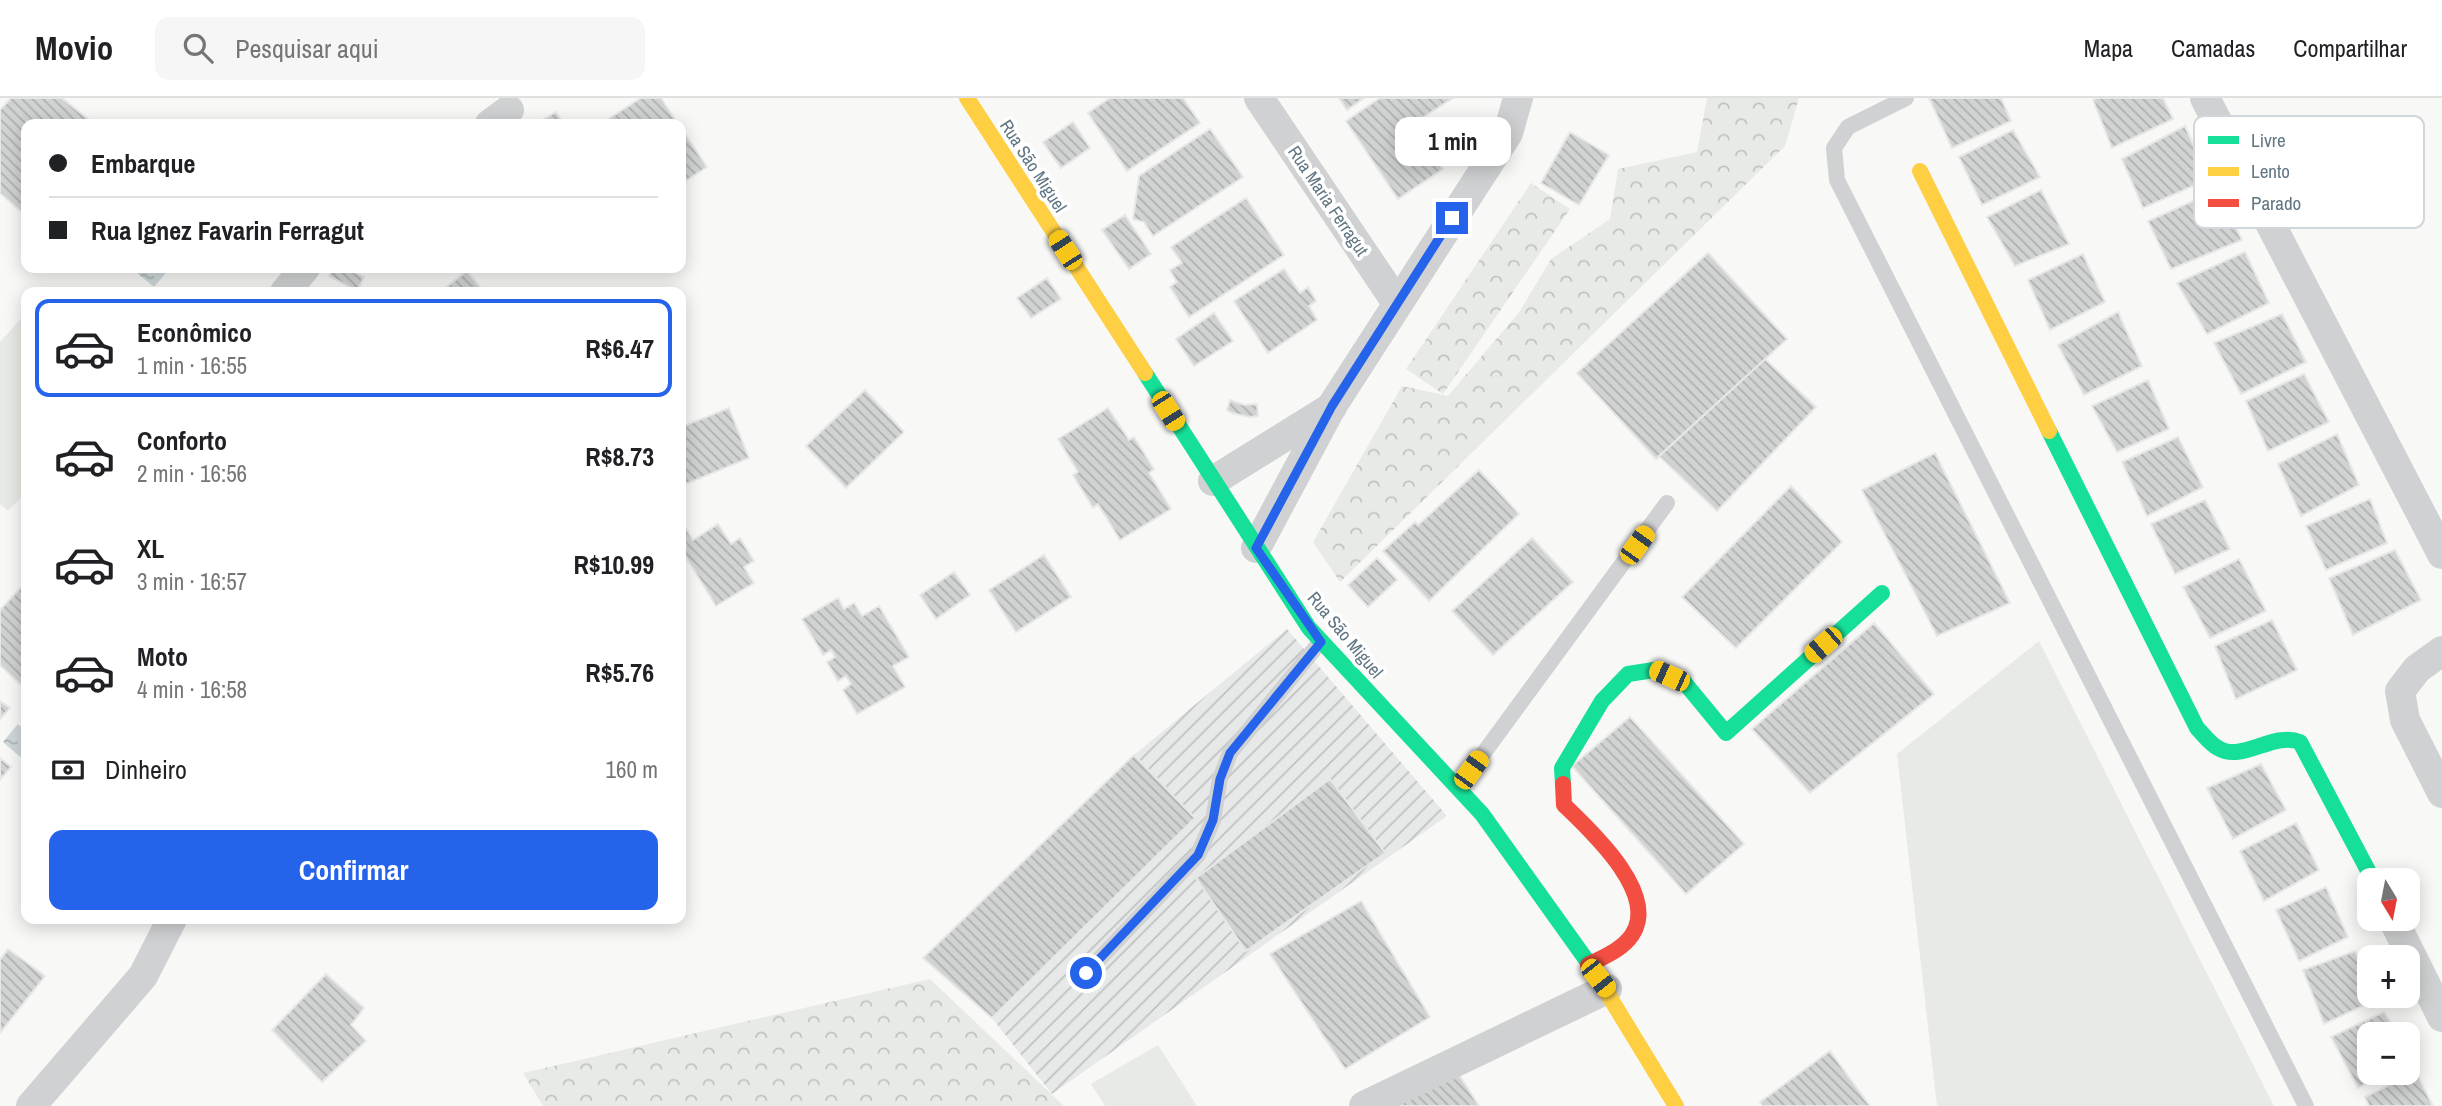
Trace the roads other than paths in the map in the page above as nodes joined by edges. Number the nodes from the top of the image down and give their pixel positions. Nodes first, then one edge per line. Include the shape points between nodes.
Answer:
1 (967, 98) edge
2 (1259, 98) edge
3 (1518, 98) edge
4 (1906, 98) edge
5 (2205, 98) edge
6 (2214, 116) edge
7 (1920, 170) dead end
8 (2273, 228) edge
9 (301, 273) edge
10 (289, 287) edge
11 (1397, 303) junction
12 (1332, 406) junction
13 (1213, 481) junction
14 (1667, 503) dead end
15 (1256, 548) junction
16 (2442, 554) edge
17 (1882, 593) dead end
18 (1321, 642) junction
19 (2442, 651) edge
20 (1458, 788) junction
21 (2442, 793) edge
22 (2367, 868) edge
23 (169, 924) edge
24 (2399, 931) edge
25 (1588, 965) junction
26 (1086, 973) dead end
27 (1607, 989) junction
28 (2442, 1017) edge
29 (32, 1106) edge
30 (1364, 1106) edge
31 (1676, 1106) edge
32 (2306, 1106) edge

1 - 13 street, Rua São Miguel
2 - 11 street, Rua Maria Ferragut
3 - 11 street via 1508,133
4 - 32 lane via 1848,127 1834,148 1837,180
5 - 6 street
7 - 22 street via 2197,728 2217,748 2230,753 2288,737 2300,742
8 - 16 street
9 - 10 street
11 - 12 street
12 - 13 street
12 - 15 street
13 - 15 street, Rua São Miguel
14 - 20 lane
15 - 18 street, Rua São Miguel
17 - 25 street via 1726,733 1684,682 1654,670 1628,674 1602,701 1562,768 1564,805 1605,844 1638,896 1635,930 1621,945
18 - 20 street, Rua São Miguel
18 - 26 lane via 1230,753 1213,820 1198,855
19 - 21 street via 2417,669 2400,691 2405,720
20 - 25 street, Rua São Miguel via 1482,814
23 - 29 street via 143,976
24 - 28 street
25 - 27 street, Rua São Miguel
27 - 30 street
27 - 31 street, Rua São Miguel

